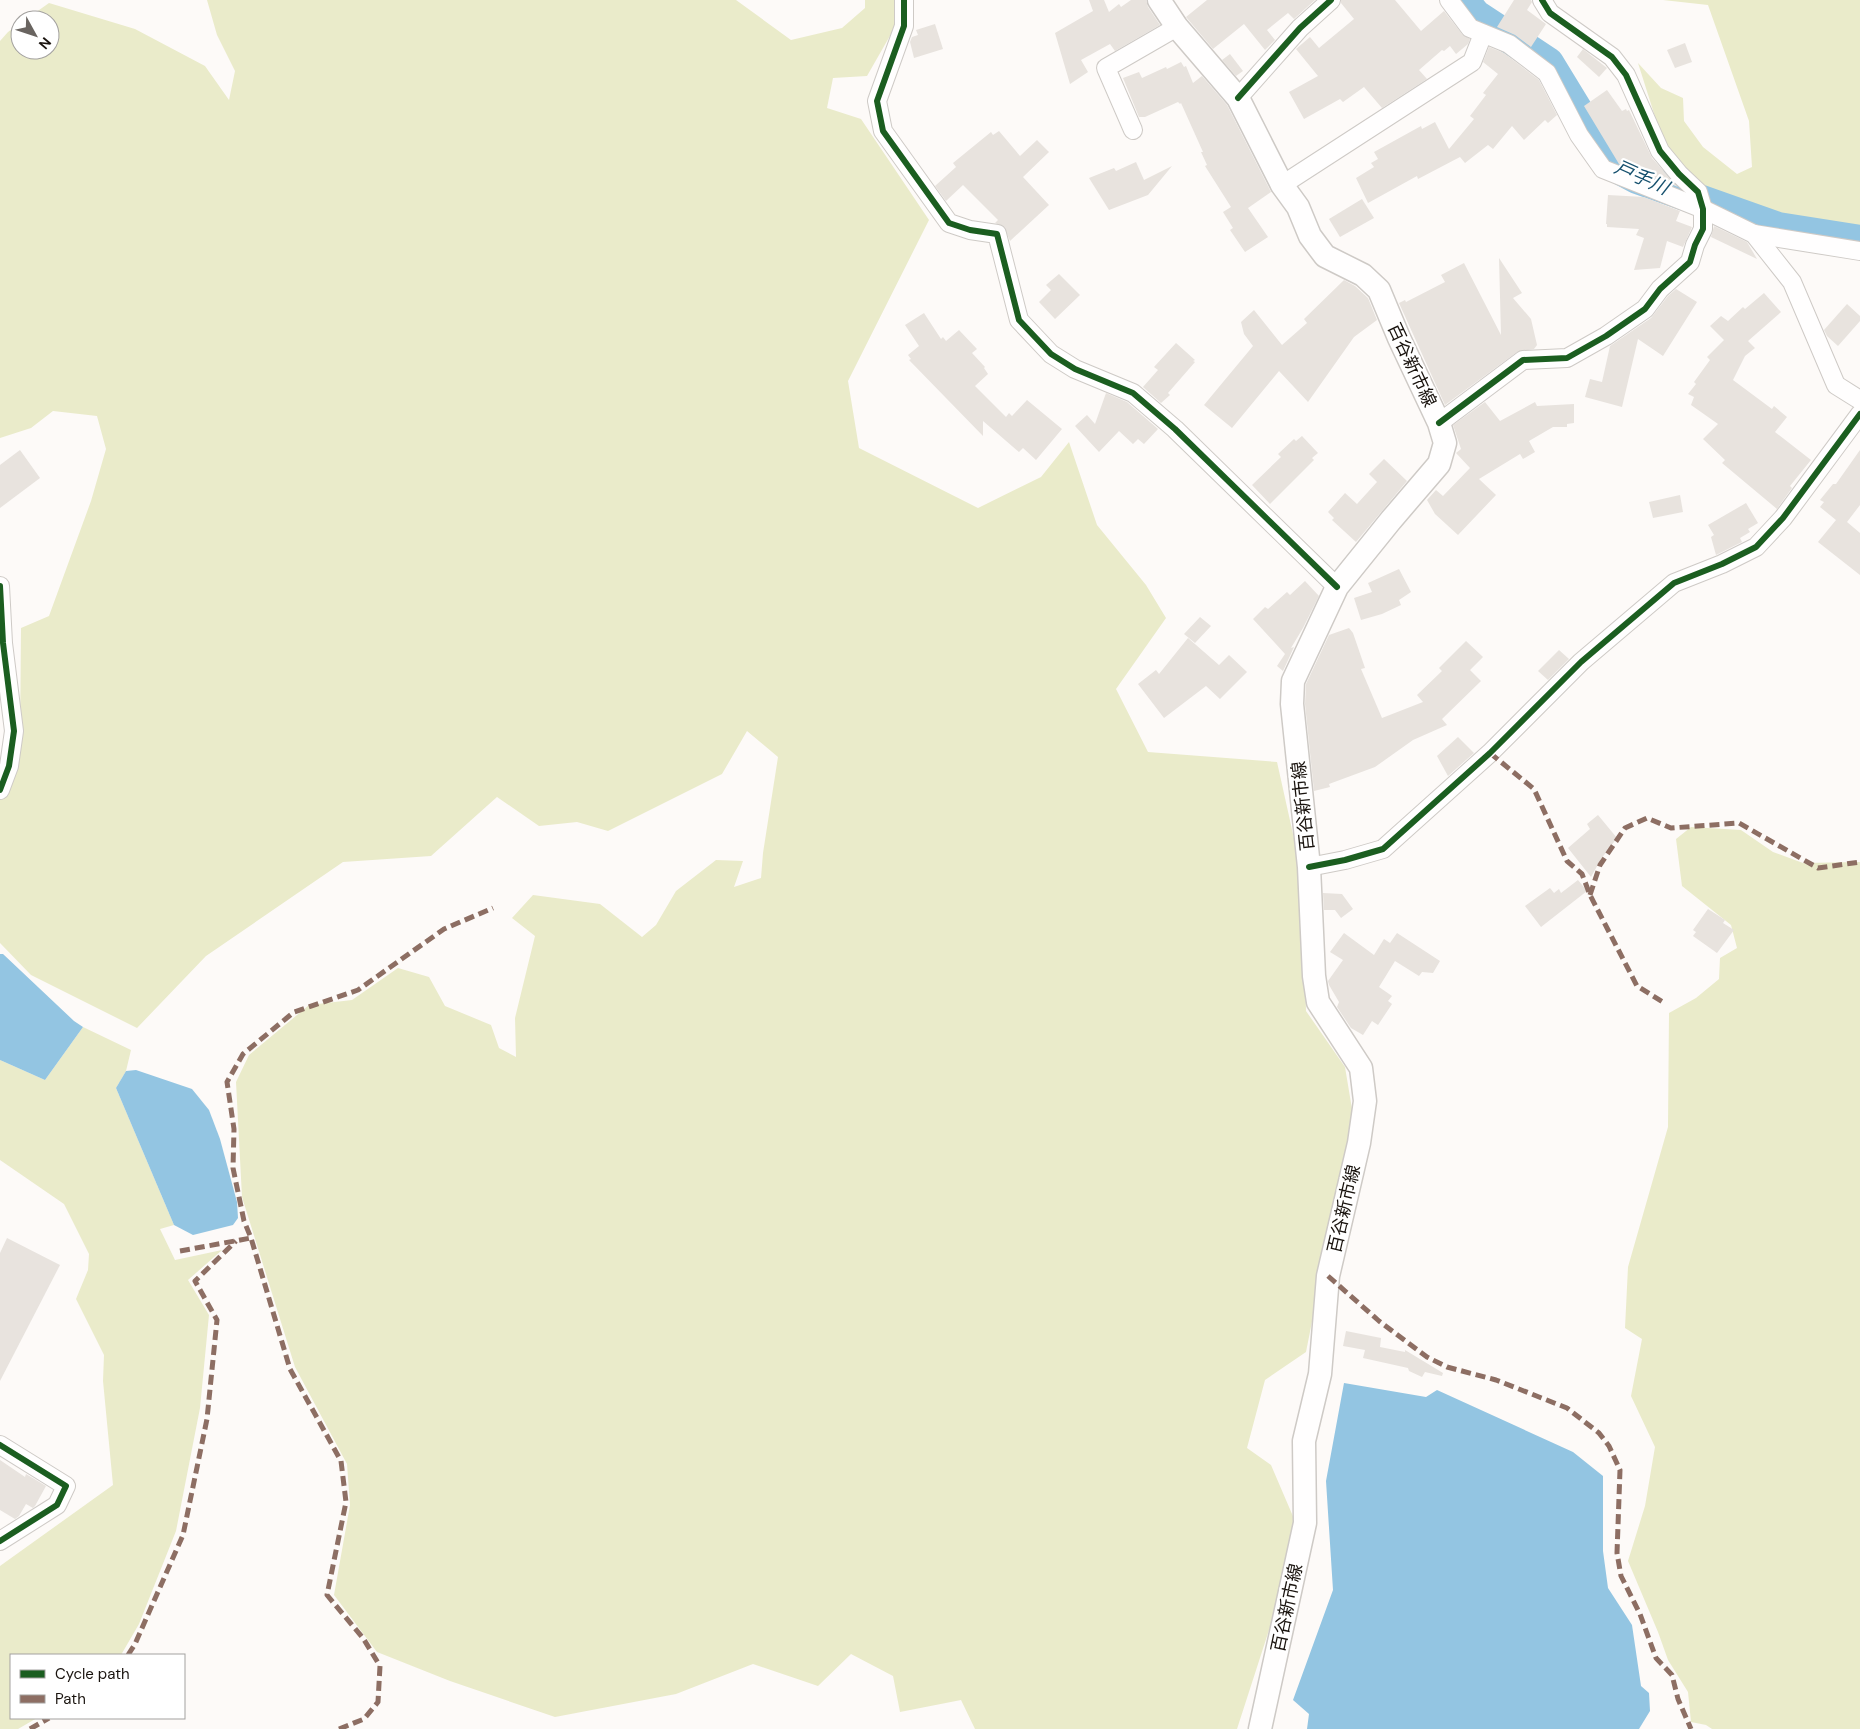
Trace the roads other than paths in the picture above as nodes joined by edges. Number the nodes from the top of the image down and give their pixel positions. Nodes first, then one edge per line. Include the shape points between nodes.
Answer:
1 (904, 0) edge
2 (1159, 0) edge
3 (1331, 0) edge
4 (1449, 0) edge
5 (1542, 0) edge
6 (1177, 27) junction
7 (1483, 34) junction
8 (1238, 98) junction
9 (1133, 130) dead end
10 (1282, 185) junction
11 (1703, 209) junction
12 (1754, 234) junction
13 (1860, 251) edge
14 (1860, 400) edge
15 (1860, 414) edge
16 (1439, 423) junction
17 (0, 586) edge
18 (1337, 587) junction
19 (2, 642) edge
20 (5, 763) edge
21 (0, 790) edge
22 (1310, 867) junction
23 (0, 1444) edge
24 (0, 1542) edge
25 (1260, 1729) edge

1 - 18 street via 904,26 878,101 883,131 949,223 997,234 1019,320 1051,354 1075,369 1133,393 1175,428
2 - 6 main road, 百谷新市線
3 - 8 street via 1300,28
4 - 7 street via 1470,28
5 - 11 street via 1550,12 1612,57 1626,75 1660,151 1698,192
6 - 8 main road, 百谷新市線
6 - 9 street via 1106,68
7 - 10 street via 1472,62
7 - 11 street via 1509,44 1547,74 1579,136 1603,169
8 - 10 main road, 百谷新市線
10 - 16 main road, 百谷新市線 via 1325,256 1363,275 1379,290
11 - 12 street
11 - 16 street via 1703,229 1690,262 1660,289 1646,309 1567,358 1523,360
12 - 13 street
12 - 14 street via 1792,282 1836,385
15 - 22 street via 1783,518 1756,547 1674,583 1581,662 1490,753 1383,849
16 - 18 main road, 百谷新市線 via 1445,443 1439,464
17 - 19 street
18 - 22 main road, 百谷新市線 via 1294,681 1292,704
19 - 20 street via 14,731
20 - 21 street
22 - 25 main road, 百谷新市線 via 1318,1002 1361,1068 1365,1101 1359,1143 1328,1276 1320,1374 1304,1441 1305,1523
23 - 24 street via 66,1486 57,1506

